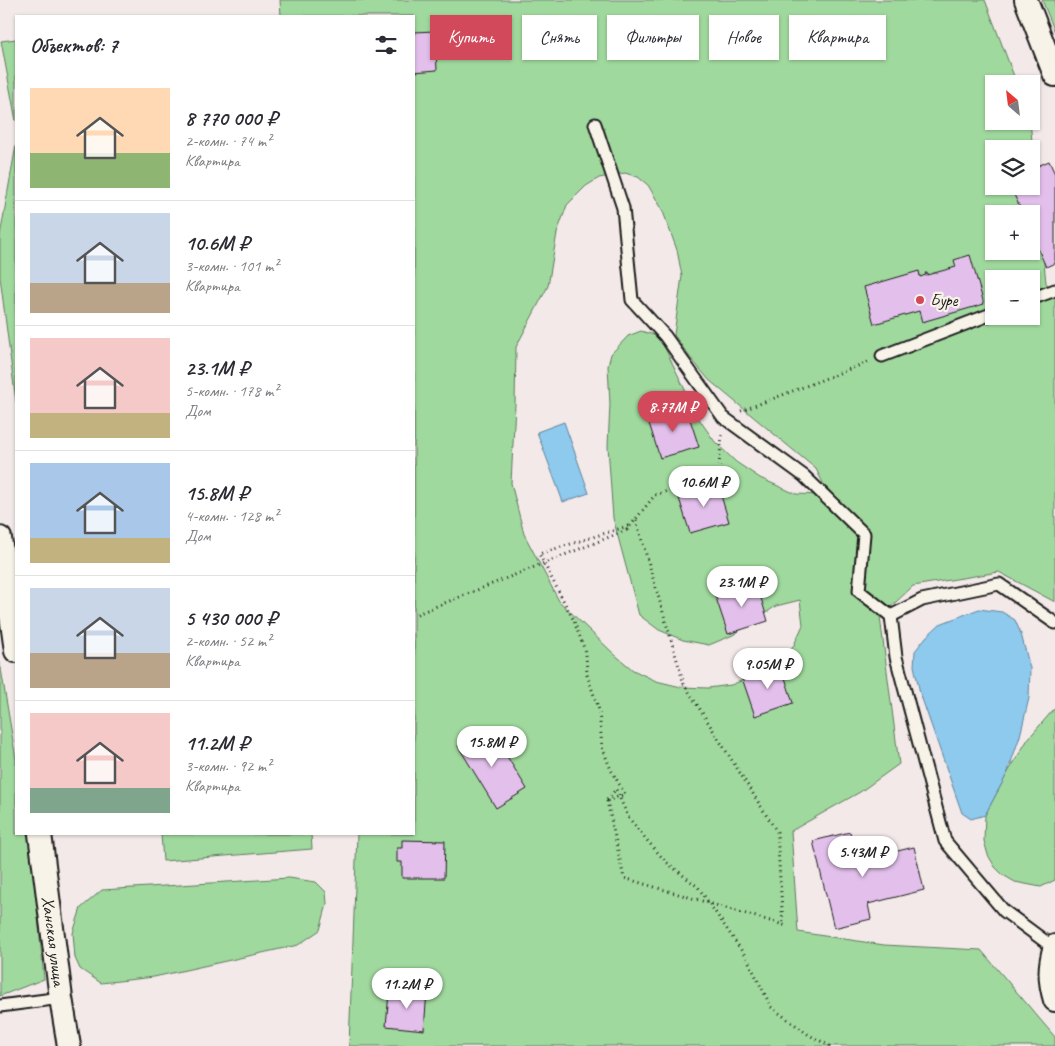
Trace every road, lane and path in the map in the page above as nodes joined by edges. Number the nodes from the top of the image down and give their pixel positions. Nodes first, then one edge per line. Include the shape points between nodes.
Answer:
1 (1026, 0) edge
2 (1055, 75) edge
3 (594, 124) dead end
4 (1055, 290) edge
5 (1040, 296) edge
6 (985, 316) edge
7 (882, 356) joint
8 (723, 418) junction
9 (636, 520) junction
10 (631, 525) junction
11 (0, 538) edge
12 (417, 614) dead end
13 (891, 616) junction
14 (1055, 623) edge
15 (15, 644) edge
16 (607, 801) junction
17 (40, 835) edge
18 (1055, 947) edge
19 (62, 998) junction
20 (1055, 1000) edge
21 (0, 1006) edge
22 (69, 1046) edge
23 (830, 1046) edge

1 - 2 street
3 - 8 lane via 623,208 632,300 665,336
4 - 5 lane
6 - 7 lane
7 - 8 path
8 - 9 path via 718,475 655,495
8 - 13 lane via 804,476 864,534 859,591
9 - 10 path
9 - 16 path via 684,684 777,832 785,925 624,878
10 - 12 path, bridge via 627,530
10 - 16 path via 539,554 573,619 586,653 586,675 599,710 602,747 625,794
11 - 15 street
13 - 14 lane via 922,600 998,584
13 - 18 lane via 896,657 944,841 1004,911
16 - 23 path via 616,789 628,817 645,838 665,861 698,887 748,960 771,1007
17 - 19 street, Ханская улица
18 - 20 street via 1050,986
19 - 21 lane
19 - 22 street, Ханская улица

